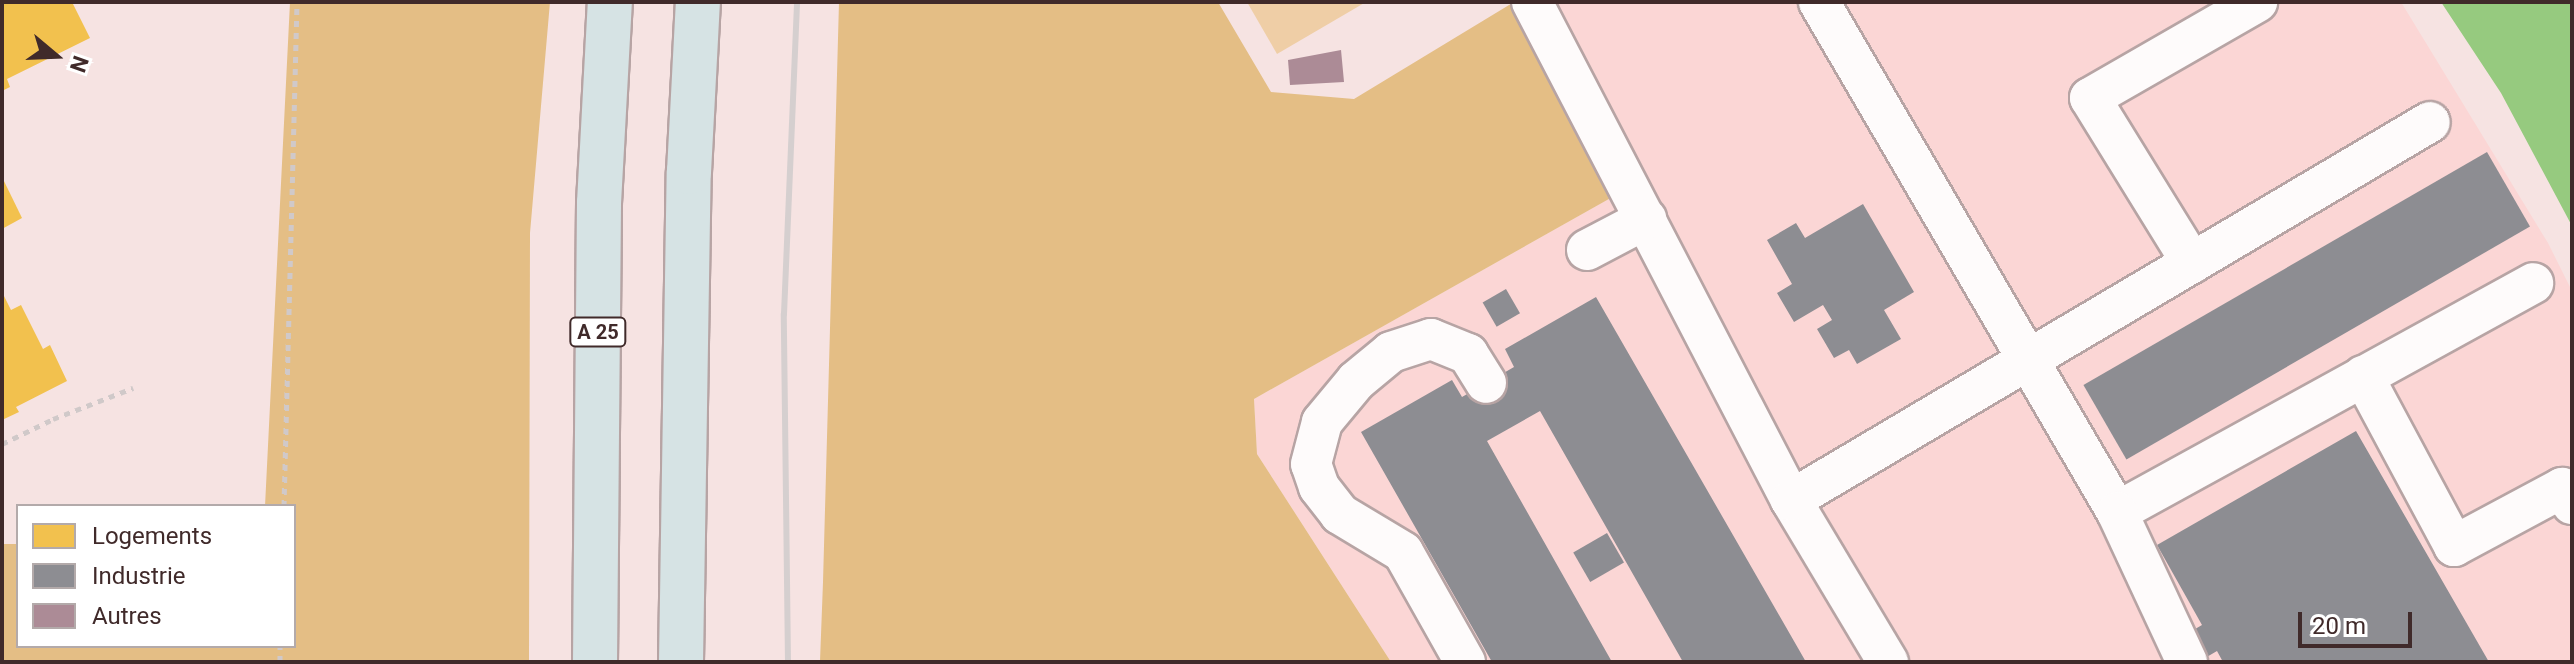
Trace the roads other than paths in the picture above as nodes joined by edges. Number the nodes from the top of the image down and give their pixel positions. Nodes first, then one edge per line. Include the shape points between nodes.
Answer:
1 (610, 2) edge
2 (698, 2) edge
3 (1532, 2) edge
4 (1819, 2) edge
5 (2257, 2) edge
6 (2430, 122) dead end
7 (1646, 219) junction
8 (1587, 250) dead end
9 (2192, 263) junction
10 (2533, 283) dead end
11 (2030, 359) junction
12 (2363, 376) junction
13 (1486, 383) dead end
14 (1791, 500) junction
15 (2572, 504) edge
16 (2117, 512) junction
17 (595, 662) edge
18 (681, 662) edge
19 (1465, 662) edge
20 (1888, 662) edge
21 (2187, 662) edge

1 - 17 highway, A 25 via 599,203
2 - 18 highway via 689,172
3 - 7 lane
4 - 11 lane
5 - 9 lane via 2090,98
6 - 9 lane
7 - 8 lane
7 - 14 lane
9 - 11 lane
10 - 12 lane
11 - 14 lane
11 - 16 lane
12 - 15 lane via 2454,546 2562,488
12 - 16 lane
13 - 19 lane via 1468,354 1431,339 1391,352 1356,381 1322,422 1311,464 1319,487 1340,514 1403,552
14 - 20 lane
16 - 21 lane

